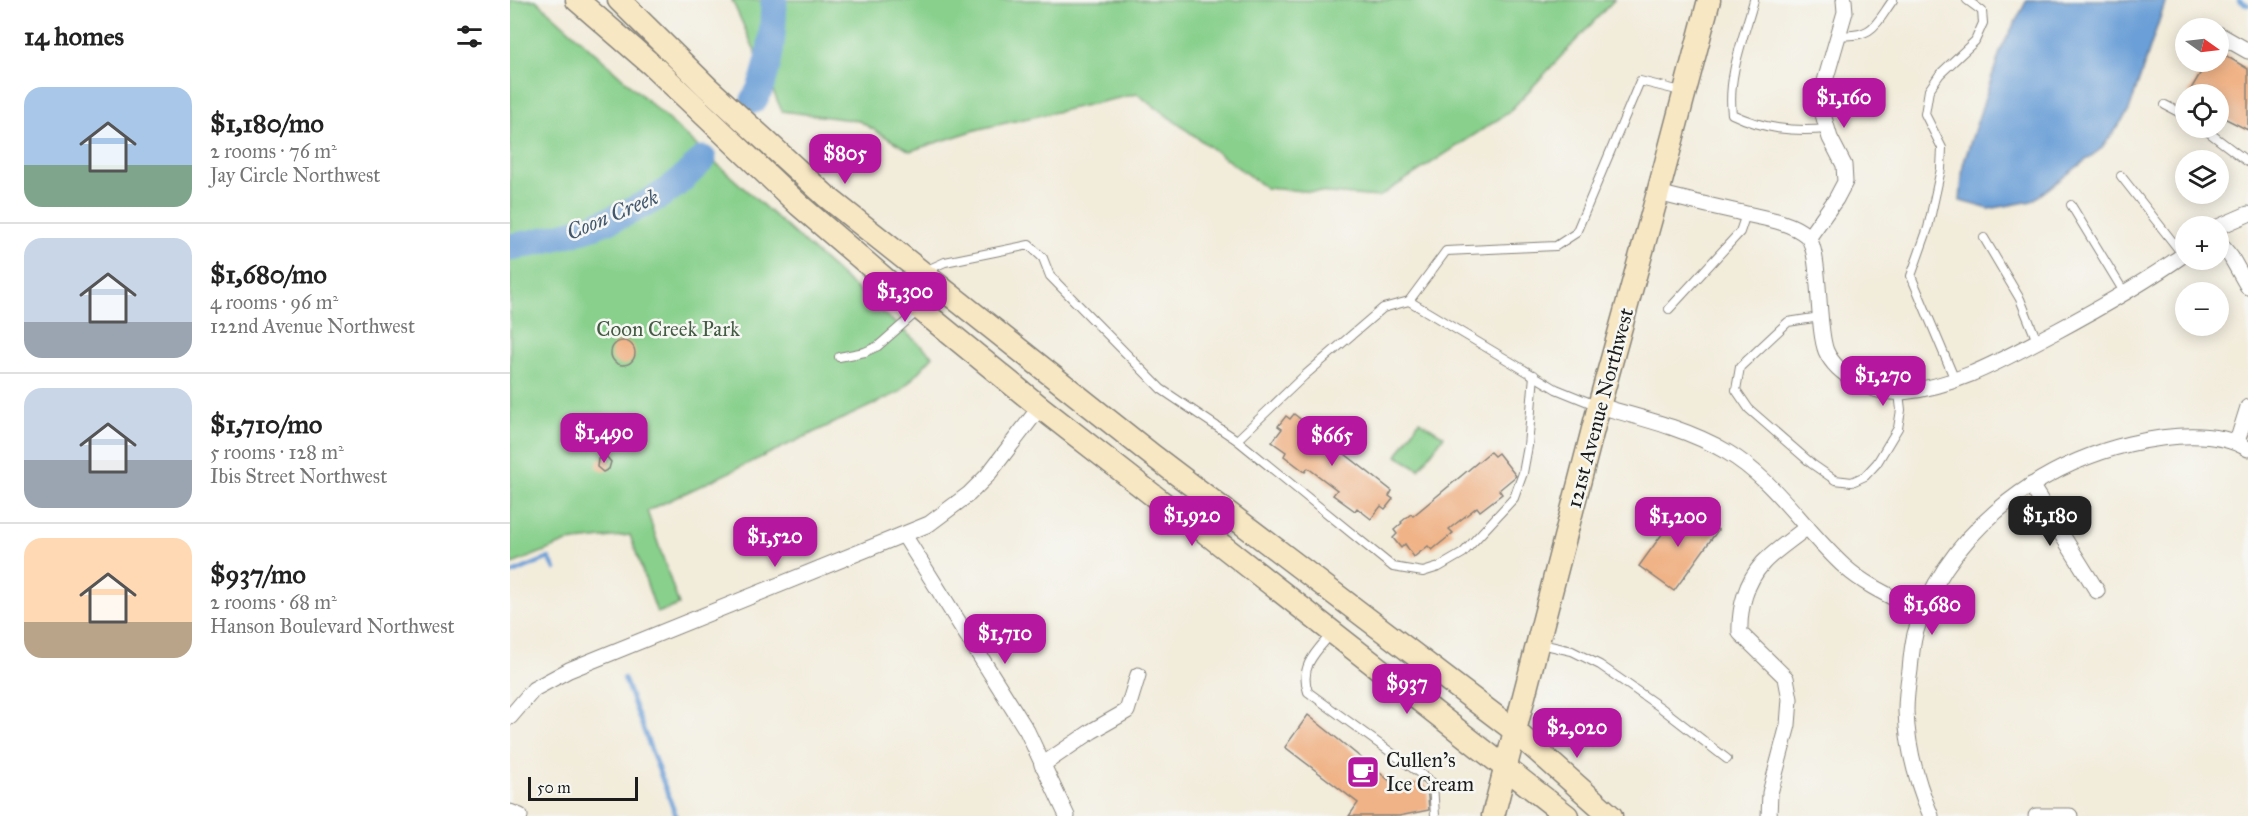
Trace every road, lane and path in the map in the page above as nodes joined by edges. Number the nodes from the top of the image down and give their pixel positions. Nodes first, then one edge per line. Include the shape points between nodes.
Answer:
1 (577, 0) edge
2 (619, 0) edge
3 (637, 0) edge
4 (1709, 0) edge
5 (1754, 0) edge
6 (1844, 0) edge
7 (1893, 0) edge
8 (1967, 0) edge
9 (1838, 35) junction
10 (2229, 40) edge
11 (2248, 51) edge
12 (677, 59) junction
13 (1685, 92) junction
14 (2165, 105) dead end
15 (2175, 110) edge
16 (1827, 129) junction
17 (2217, 138) edge
18 (2248, 162) edge
19 (2121, 176) dead end
20 (1658, 193) junction
21 (2071, 205) dead end
22 (1746, 214) junction
23 (2248, 214) edge
24 (2229, 222) edge
25 (1809, 237) junction
26 (1984, 238) dead end
27 (2175, 243) edge
28 (2229, 255) edge
29 (2175, 260) edge
30 (921, 272) junction
31 (2248, 287) edge
32 (2124, 292) junction
33 (1409, 301) junction
34 (920, 309) junction
35 (1670, 309) dead end
36 (1820, 317) junction
37 (2037, 342) junction
38 (839, 357) dead end
39 (1534, 375) junction
40 (1955, 380) junction
41 (1899, 393) junction
42 (1599, 406) junction
43 (1040, 407) junction
44 (2248, 407) edge
45 (1237, 440) junction
46 (2242, 445) edge
47 (1189, 483) junction
48 (2031, 485) junction
49 (1807, 527) junction
50 (904, 535) junction
51 (2097, 591) dead end
52 (1923, 613) junction
53 (1333, 632) junction
54 (1537, 643) junction
55 (1138, 675) dead end
56 (510, 717) edge
57 (1515, 731) junction
58 (1727, 759) dead end
59 (1042, 765) junction
60 (1506, 766) junction
61 (510, 812) edge
62 (520, 816) edge
63 (1067, 816) edge
64 (1435, 816) edge
65 (1492, 816) edge
66 (1567, 816) edge
67 (1611, 816) edge
68 (1769, 816) edge
69 (1931, 816) edge
70 (2036, 816) edge
71 (2070, 816) edge

1 - 34 main road via 652,65 799,205
2 - 12 main road
3 - 12 main road
4 - 13 main road, 121st Avenue Northwest
5 - 16 lane via 1732,81 1732,114 1780,130
6 - 9 street via 1845,12
7 - 9 lane via 1872,29 1856,36
8 - 40 lane via 1982,11 1983,22 1975,41 1929,90 1925,114 1942,148 1941,169 1928,228 1911,276
9 - 16 street via 1825,81 1822,111
10 - 11 street
12 - 30 main road via 827,197
13 - 20 main road, 121st Avenue Northwest
13 - 33 lane via 1640,81 1576,233 1556,246 1446,251
14 - 15 lane
16 - 25 street via 1844,165 1845,182
17 - 18 lane
19 - 27 lane
20 - 22 street
20 - 42 main road, 121st Avenue Northwest
21 - 32 lane
22 - 25 street via 1797,229
22 - 35 lane via 1740,232
23 - 24 street
25 - 36 street via 1814,251
26 - 37 lane via 2020,299
28 - 31 street
29 - 32 street
30 - 45 lane via 945,262 1029,245 1043,258 1050,276 1161,389
30 - 47 main road
32 - 37 street
33 - 39 lane
33 - 45 lane via 1383,308
34 - 38 lane via 878,346
34 - 43 main road
34 - 47 main road via 929,303 945,305 1164,476
36 - 41 street via 1827,351 1846,375 1871,388
36 - 41 lane via 1788,322 1740,367 1736,390 1749,409 1812,464 1835,480 1852,482 1877,464 1898,428
37 - 40 street via 1986,369
39 - 42 lane via 1556,389
39 - 45 lane via 1528,446 1514,498 1463,553 1423,572 1393,567
40 - 41 street
42 - 49 street via 1671,427 1730,453 1778,494
42 - 54 main road, 121st Avenue Northwest
43 - 50 street via 969,494 929,524
43 - 53 main road
44 - 46 street
46 - 48 street via 2208,436 2152,439 2100,451
47 - 57 main road
48 - 51 street
48 - 52 street via 2004,503 1963,543 1936,584
49 - 52 street via 1846,568
49 - 68 street via 1763,563 1739,613 1740,633 1786,678 1790,699 1788,725 1770,793
50 - 56 street via 569,670 534,689
50 - 59 street via 1027,731
52 - 69 street via 1914,643 1906,709 1909,743
53 - 60 main road
53 - 64 lane via 1305,669 1303,680 1308,692 1433,783
54 - 57 main road, 121st Avenue Northwest
54 - 58 lane via 1572,651 1600,665
55 - 59 street via 1127,711
57 - 60 main road, 121st Avenue Northwest
57 - 67 main road
59 - 63 street
60 - 65 main road, 121st Avenue Northwest
60 - 66 main road
61 - 62 street
70 - 71 street

